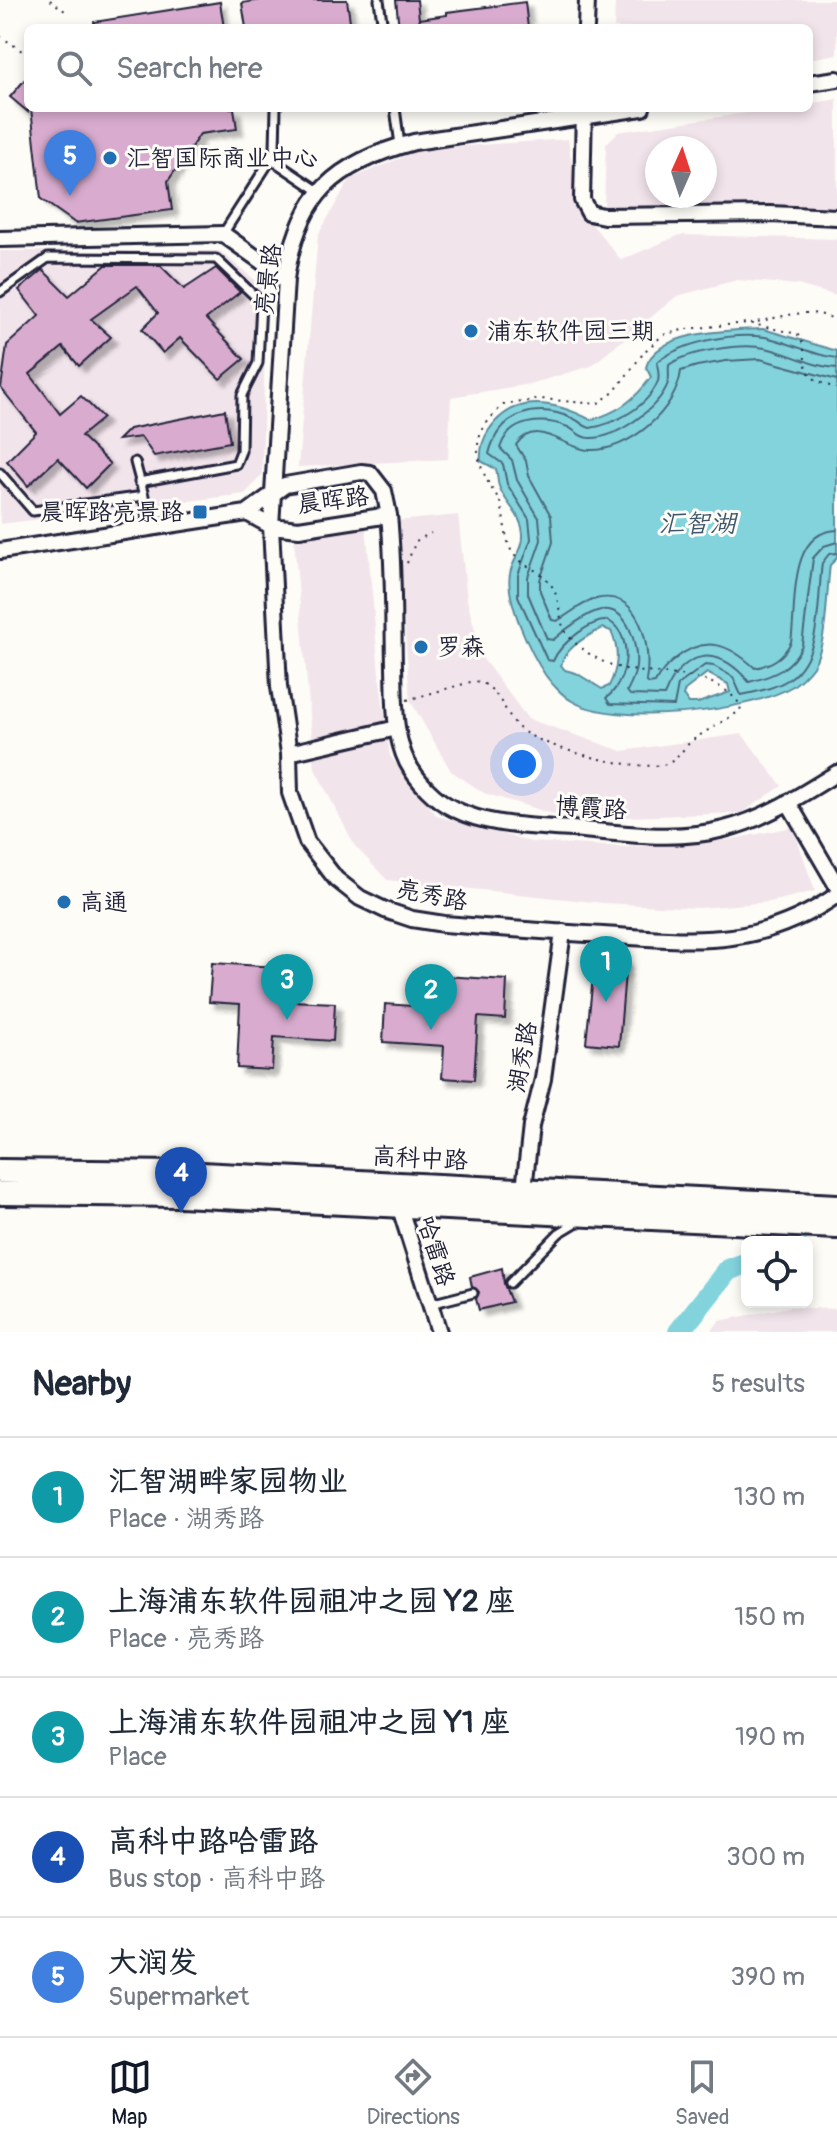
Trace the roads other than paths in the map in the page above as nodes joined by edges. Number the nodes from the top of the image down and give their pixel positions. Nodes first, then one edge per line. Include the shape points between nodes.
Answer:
1 (379, 0) edge
2 (587, 0) edge
3 (382, 24) edge
4 (586, 24) edge
5 (837, 79) edge
6 (813, 82) edge
7 (276, 112) edge
8 (396, 112) edge
9 (584, 112) edge
10 (400, 145) junction
11 (271, 159) junction
12 (320, 192) junction
13 (837, 217) edge
14 (223, 234) junction
15 (0, 239) edge
16 (286, 279) junction
17 (0, 292) edge
18 (135, 462) dead end
19 (0, 473) edge
20 (139, 482) junction
21 (274, 491) junction
22 (144, 496) junction
23 (247, 513) junction
24 (389, 515) junction
25 (271, 526) junction
26 (148, 528) junction
27 (0, 551) edge
28 (397, 728) junction
29 (289, 753) junction
30 (837, 773) edge
31 (788, 802) junction
32 (837, 886) edge
33 (837, 895) edge
34 (563, 932) junction
35 (0, 1171) edge
36 (524, 1189) junction
37 (0, 1193) edge
38 (396, 1194) junction
39 (837, 1206) edge
40 (589, 1215) junction
41 (837, 1227) edge
42 (510, 1283) dead end
43 (473, 1293) dead end
44 (430, 1304) junction
45 (439, 1332) edge

1 - 3 lane
2 - 4 street
5 - 6 street
7 - 11 lane
8 - 10 lane
9 - 10 street, 亮景路
9 - 13 street via 582,200 589,213
10 - 12 street, 亮景路 via 345,169
11 - 12 lane
11 - 14 lane
12 - 16 street, 亮景路 via 294,237
14 - 15 street
14 - 16 street
16 - 21 street, 亮景路
17 - 20 lane via 48,258 216,259 261,302 258,363 242,395 236,464
18 - 20 lane
19 - 22 lane via 33,511
20 - 22 lane
21 - 23 street, 晨晖路
21 - 24 street, 晨晖路 via 296,482 370,473 384,491
21 - 25 street, 亮景路
22 - 26 lane
23 - 25 street, 晨晖路
23 - 26 street
24 - 25 street, 晨晖路 via 299,529
24 - 28 street, 博霞路
25 - 29 street, 亮秀路 via 279,687
26 - 27 street
28 - 29 street
28 - 31 street, 博霞路 via 407,762 426,788 452,808 485,820 704,834 739,825
29 - 34 street, 亮秀路 via 290,793 307,842 336,879 360,898 412,919
30 - 31 street, 博霞路
31 - 32 street
33 - 34 street, 亮秀路 via 794,920 725,940
34 - 36 street, 湖秀路
35 - 38 main road, 高科中路 via 181,1173
36 - 38 main road, 高科中路
36 - 39 main road, 高科中路
37 - 38 main road, 高科中路
38 - 40 main road, 高科中路
38 - 44 street, 哈雷路
40 - 41 main road, 高科中路
40 - 42 lane via 559,1233
43 - 44 lane
44 - 45 street, 哈雷路

